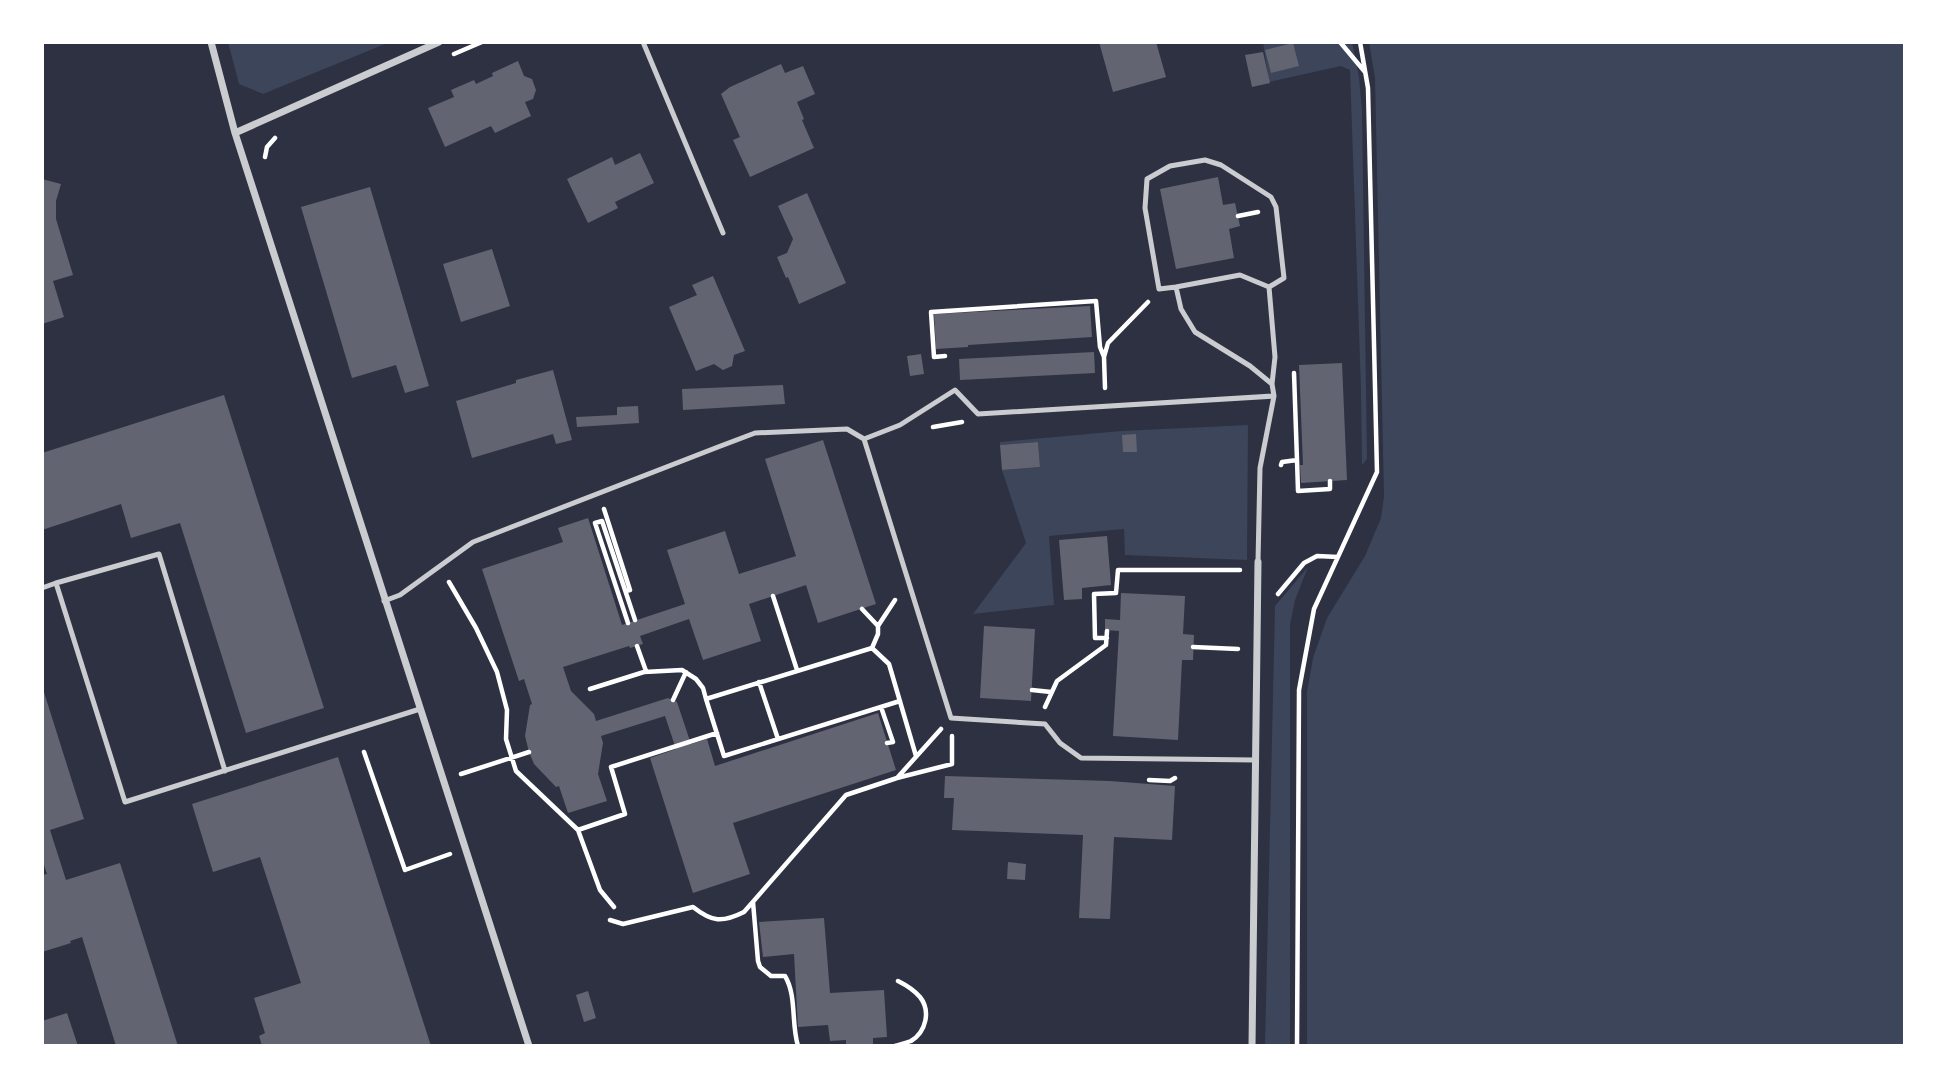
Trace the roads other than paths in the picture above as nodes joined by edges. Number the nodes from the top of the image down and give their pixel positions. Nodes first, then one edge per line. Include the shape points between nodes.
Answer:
1 (211, 42) edge
2 (439, 42) edge
3 (643, 42) edge
4 (235, 133) junction
5 (723, 233) dead end
6 (1176, 287) junction
7 (1269, 287) junction
8 (1272, 384) junction
9 (1274, 396) junction
10 (864, 439) junction
11 (1258, 566) joint
12 (56, 583) junction
13 (42, 588) edge
14 (384, 601) junction
15 (420, 709) junction
16 (1255, 760) junction
17 (226, 771) junction
18 (529, 1046) edge
19 (1251, 1046) edge

1 - 4 street
2 - 4 street
3 - 5 lane
4 - 14 street
6 - 7 lane via 1240,275
6 - 7 lane via 1159,289 1145,208 1147,179 1170,166 1205,160 1271,197 1284,278
6 - 8 lane via 1181,309 1195,332
7 - 8 lane via 1275,357
8 - 9 lane
9 - 10 lane via 978,414 956,390 901,425
9 - 11 lane via 1259,468
10 - 14 lane via 847,429 755,433 473,542 400,596
10 - 16 lane via 951,718 1045,724 1060,743 1081,758
11 - 16 street
12 - 13 lane
12 - 17 lane via 159,554
12 - 17 lane via 125,802
14 - 15 street
15 - 17 lane
15 - 18 street
16 - 19 street

